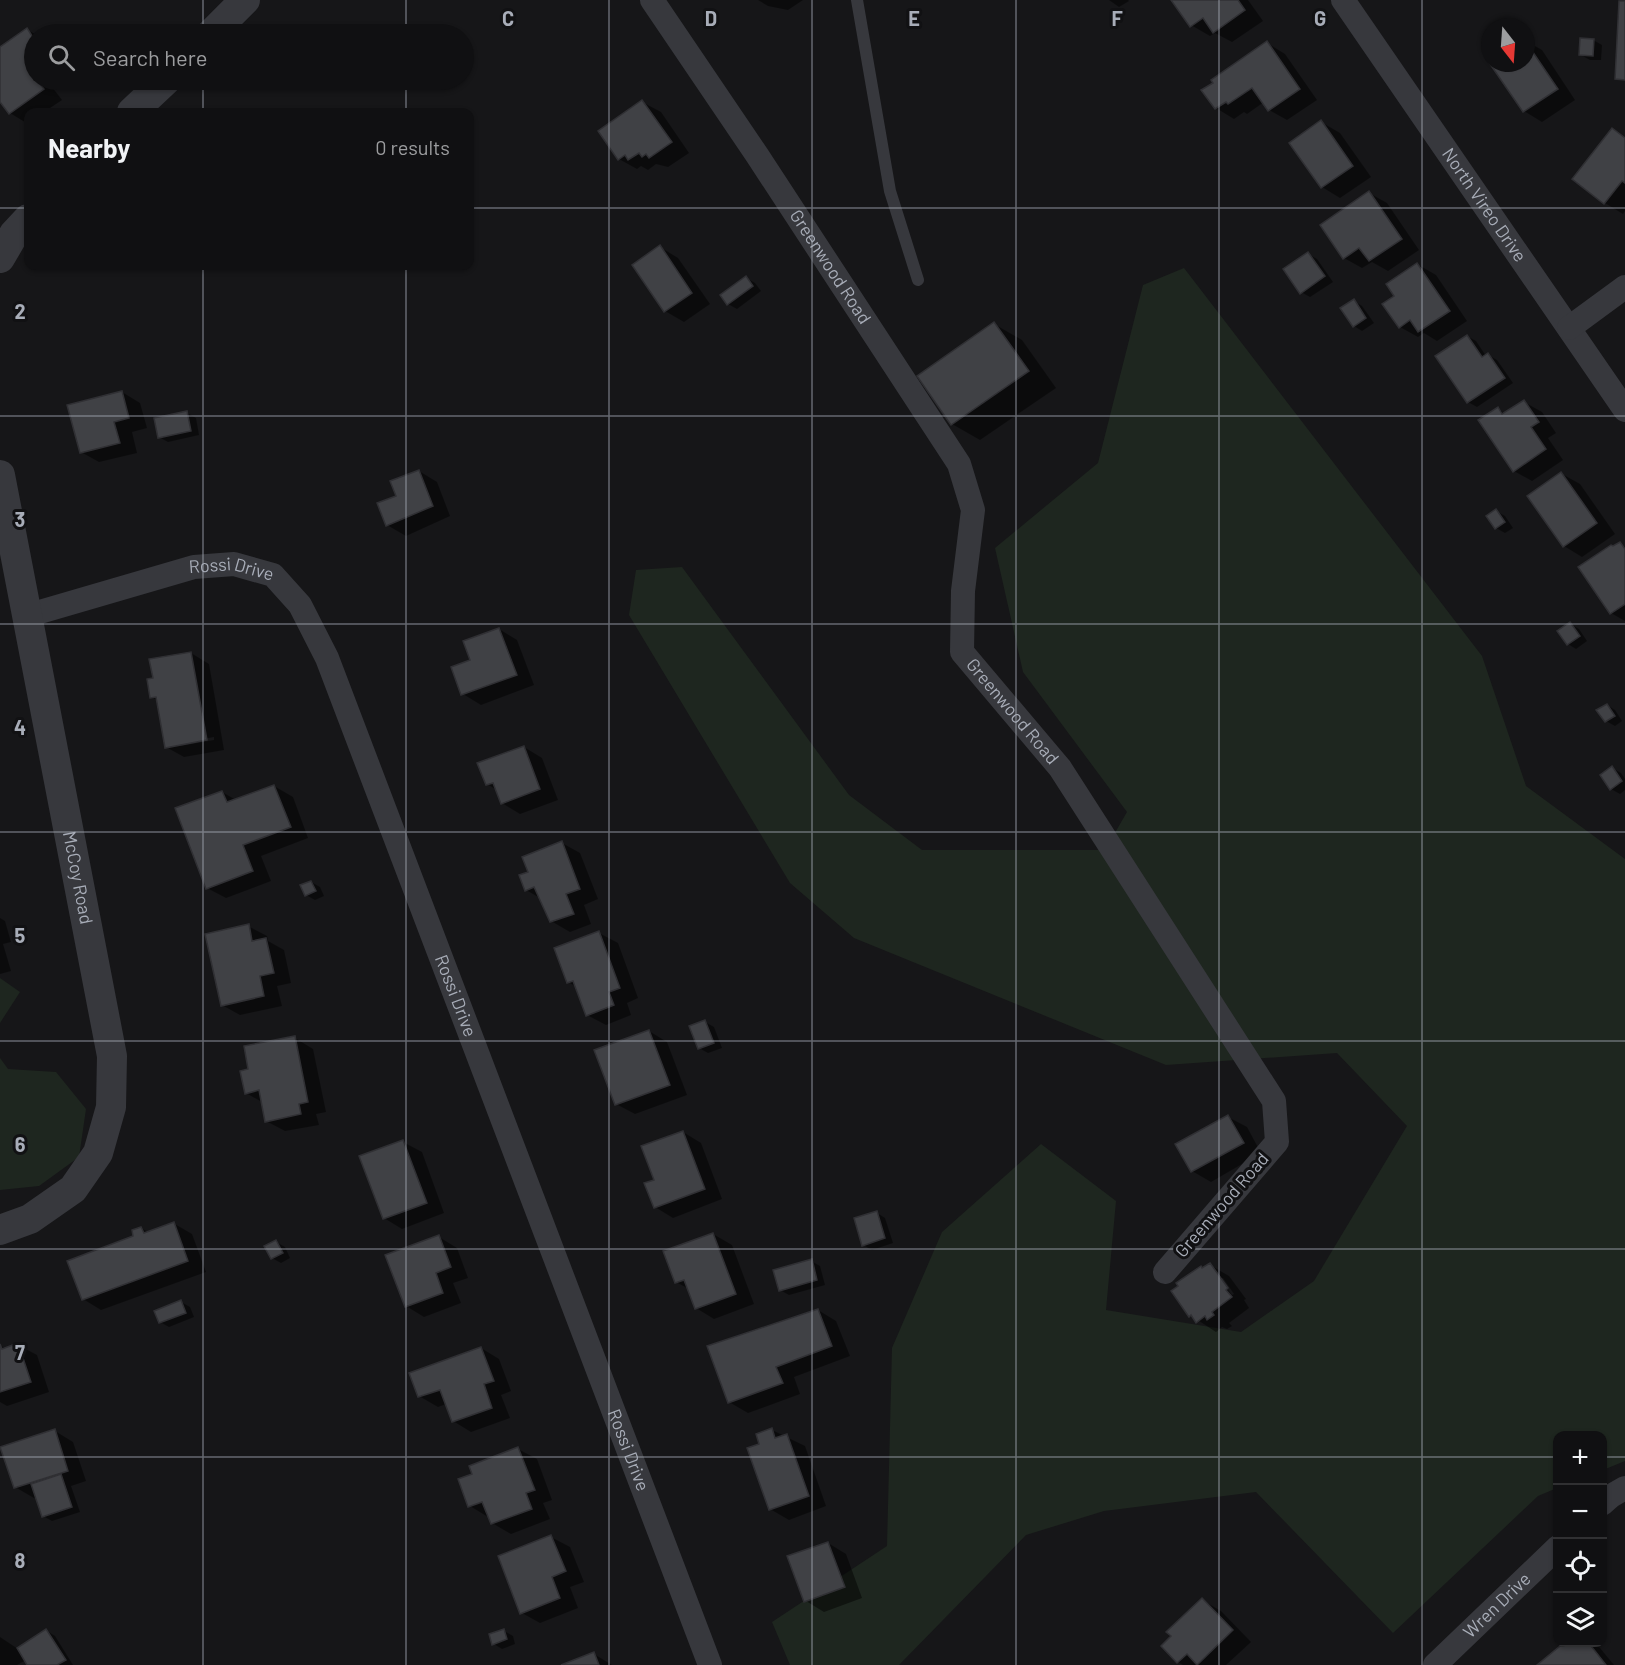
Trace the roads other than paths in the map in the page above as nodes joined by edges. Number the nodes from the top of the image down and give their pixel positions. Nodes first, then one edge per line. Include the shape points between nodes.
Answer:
1 (245, 0) edge
2 (652, 0) edge
3 (856, 0) edge
4 (1343, 0) edge
5 (221, 24) edge
6 (155, 90) edge
7 (136, 108) edge
8 (24, 223) edge
9 (0, 258) edge
10 (918, 280) dead end
11 (1625, 287) edge
12 (1569, 328) junction
13 (1625, 410) edge
14 (0, 475) edge
15 (26, 616) junction
16 (0, 1230) edge
17 (1165, 1272) dead end
18 (1625, 1488) edge
19 (1607, 1500) edge
20 (1553, 1551) edge
21 (710, 1665) edge
22 (1435, 1665) edge

1 - 5 street
2 - 17 street, Greenwood Road via 959,464 973,510 963,591 962,652 1060,768 1274,1101 1277,1142
3 - 10 lane via 890,191
4 - 12 street, North Vireo Drive
6 - 7 street
8 - 9 street
11 - 12 street
12 - 13 street, North Vireo Drive
14 - 15 street, McCoy Road
15 - 16 street, McCoy Road via 112,1056 111,1107 98,1153 74,1189 30,1219
15 - 21 street, Rossi Drive via 194,567 234,564 273,575 300,605 327,658
18 - 19 street
20 - 22 street, Wren Drive

